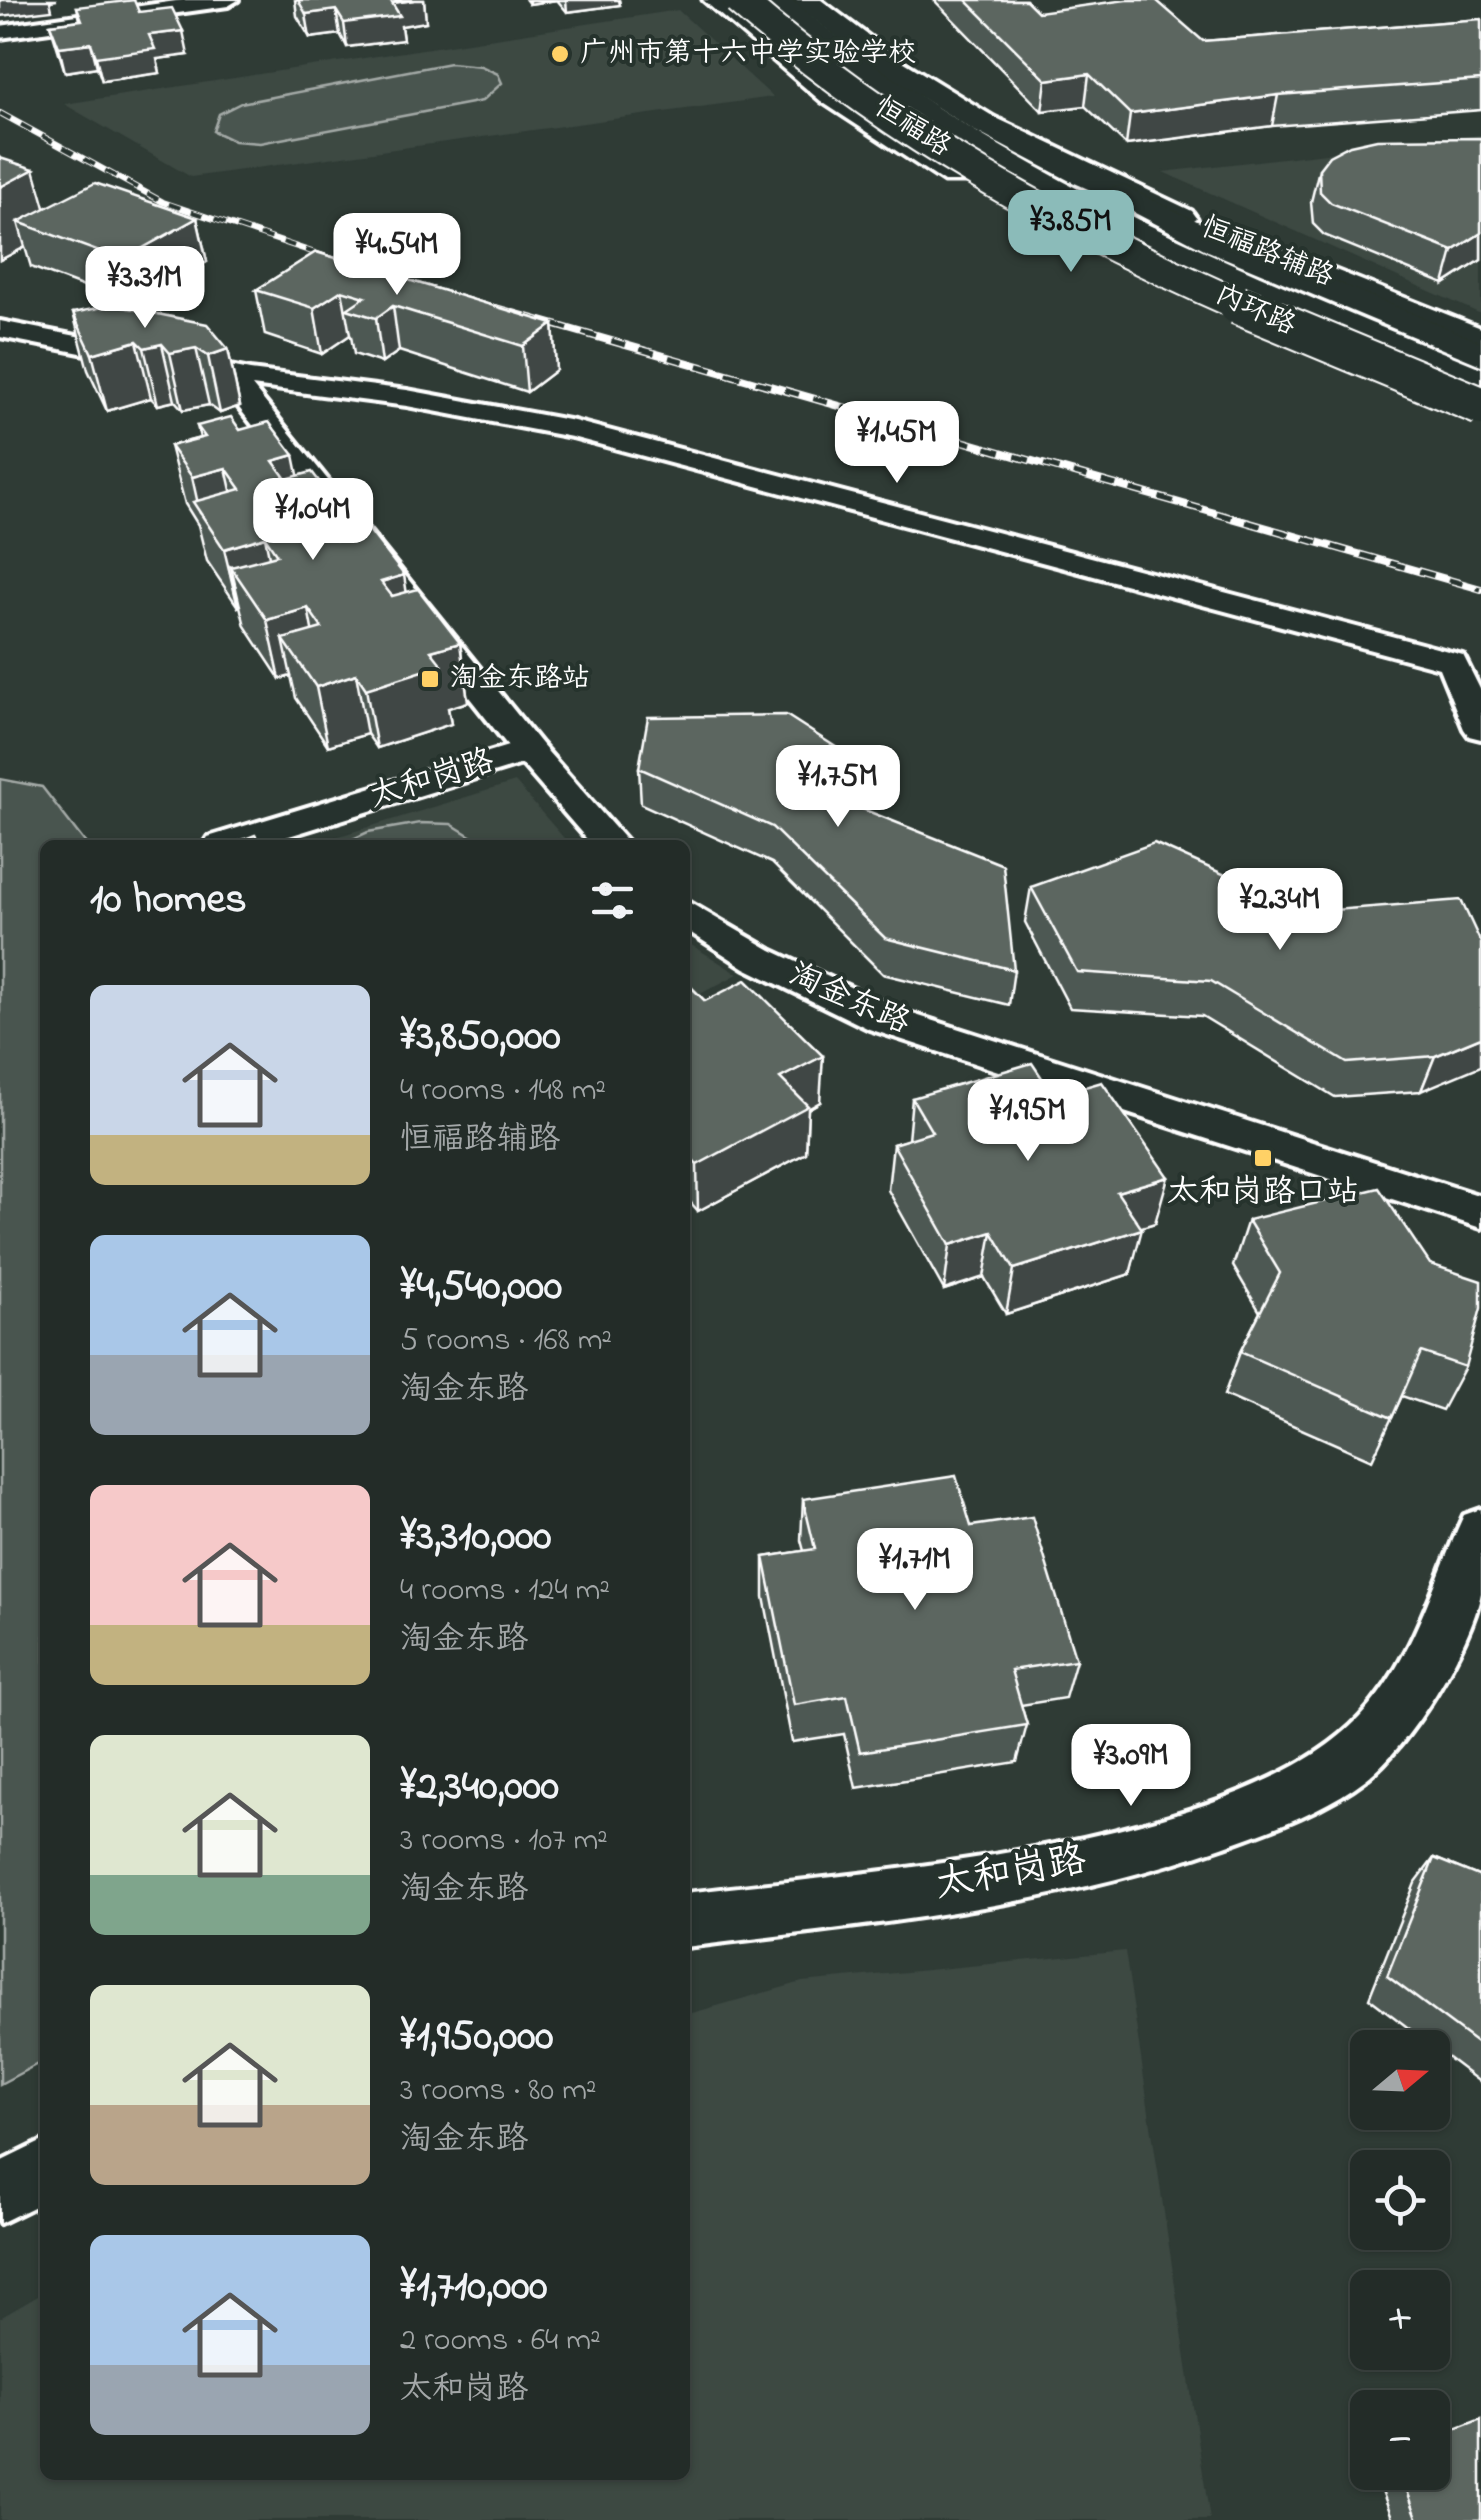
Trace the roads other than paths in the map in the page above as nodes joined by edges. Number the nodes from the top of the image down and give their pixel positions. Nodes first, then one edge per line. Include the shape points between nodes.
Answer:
1 (216, 1) edge
2 (767, 2) edge
3 (0, 32) edge
4 (1039, 180) junction
5 (1124, 194) junction
6 (0, 330) edge
7 (1481, 340) edge
8 (1481, 355) edge
9 (227, 374) junction
10 (1481, 378) edge
11 (1481, 405) edge
12 (1481, 425) edge
13 (1466, 667) edge
14 (1481, 729) edge
15 (529, 751) junction
16 (238, 840) edge
17 (608, 840) edge
18 (690, 915) edge
19 (1481, 1212) edge
20 (1481, 1530) edge
21 (690, 1919) edge
22 (40, 2172) edge
23 (0, 2194) edge

1 - 3 street
2 - 4 main road, 恒福路 via 925,114
2 - 5 main road, 恒福路辅路 via 864,48 934,94
2 - 10 main road, 内环路 via 1013,162 1196,255
2 - 11 main road, 恒福路 via 857,93 1002,184 1208,287
2 - 12 main road via 832,96 935,163 1227,316
4 - 5 main road
4 - 10 main road, 恒福路 via 1222,271
5 - 7 main road, 恒福路辅路
5 - 8 main road via 1364,308
6 - 9 street
9 - 13 street via 574,429
9 - 15 street
13 - 14 street
15 - 16 street, 太和岗路
15 - 17 street
18 - 19 street, 淘金东路 via 758,959 883,1018
20 - 21 street, 太和岗路 via 1444,1626 1400,1706 1356,1755 1287,1797 1136,1850 1030,1873
22 - 23 street

